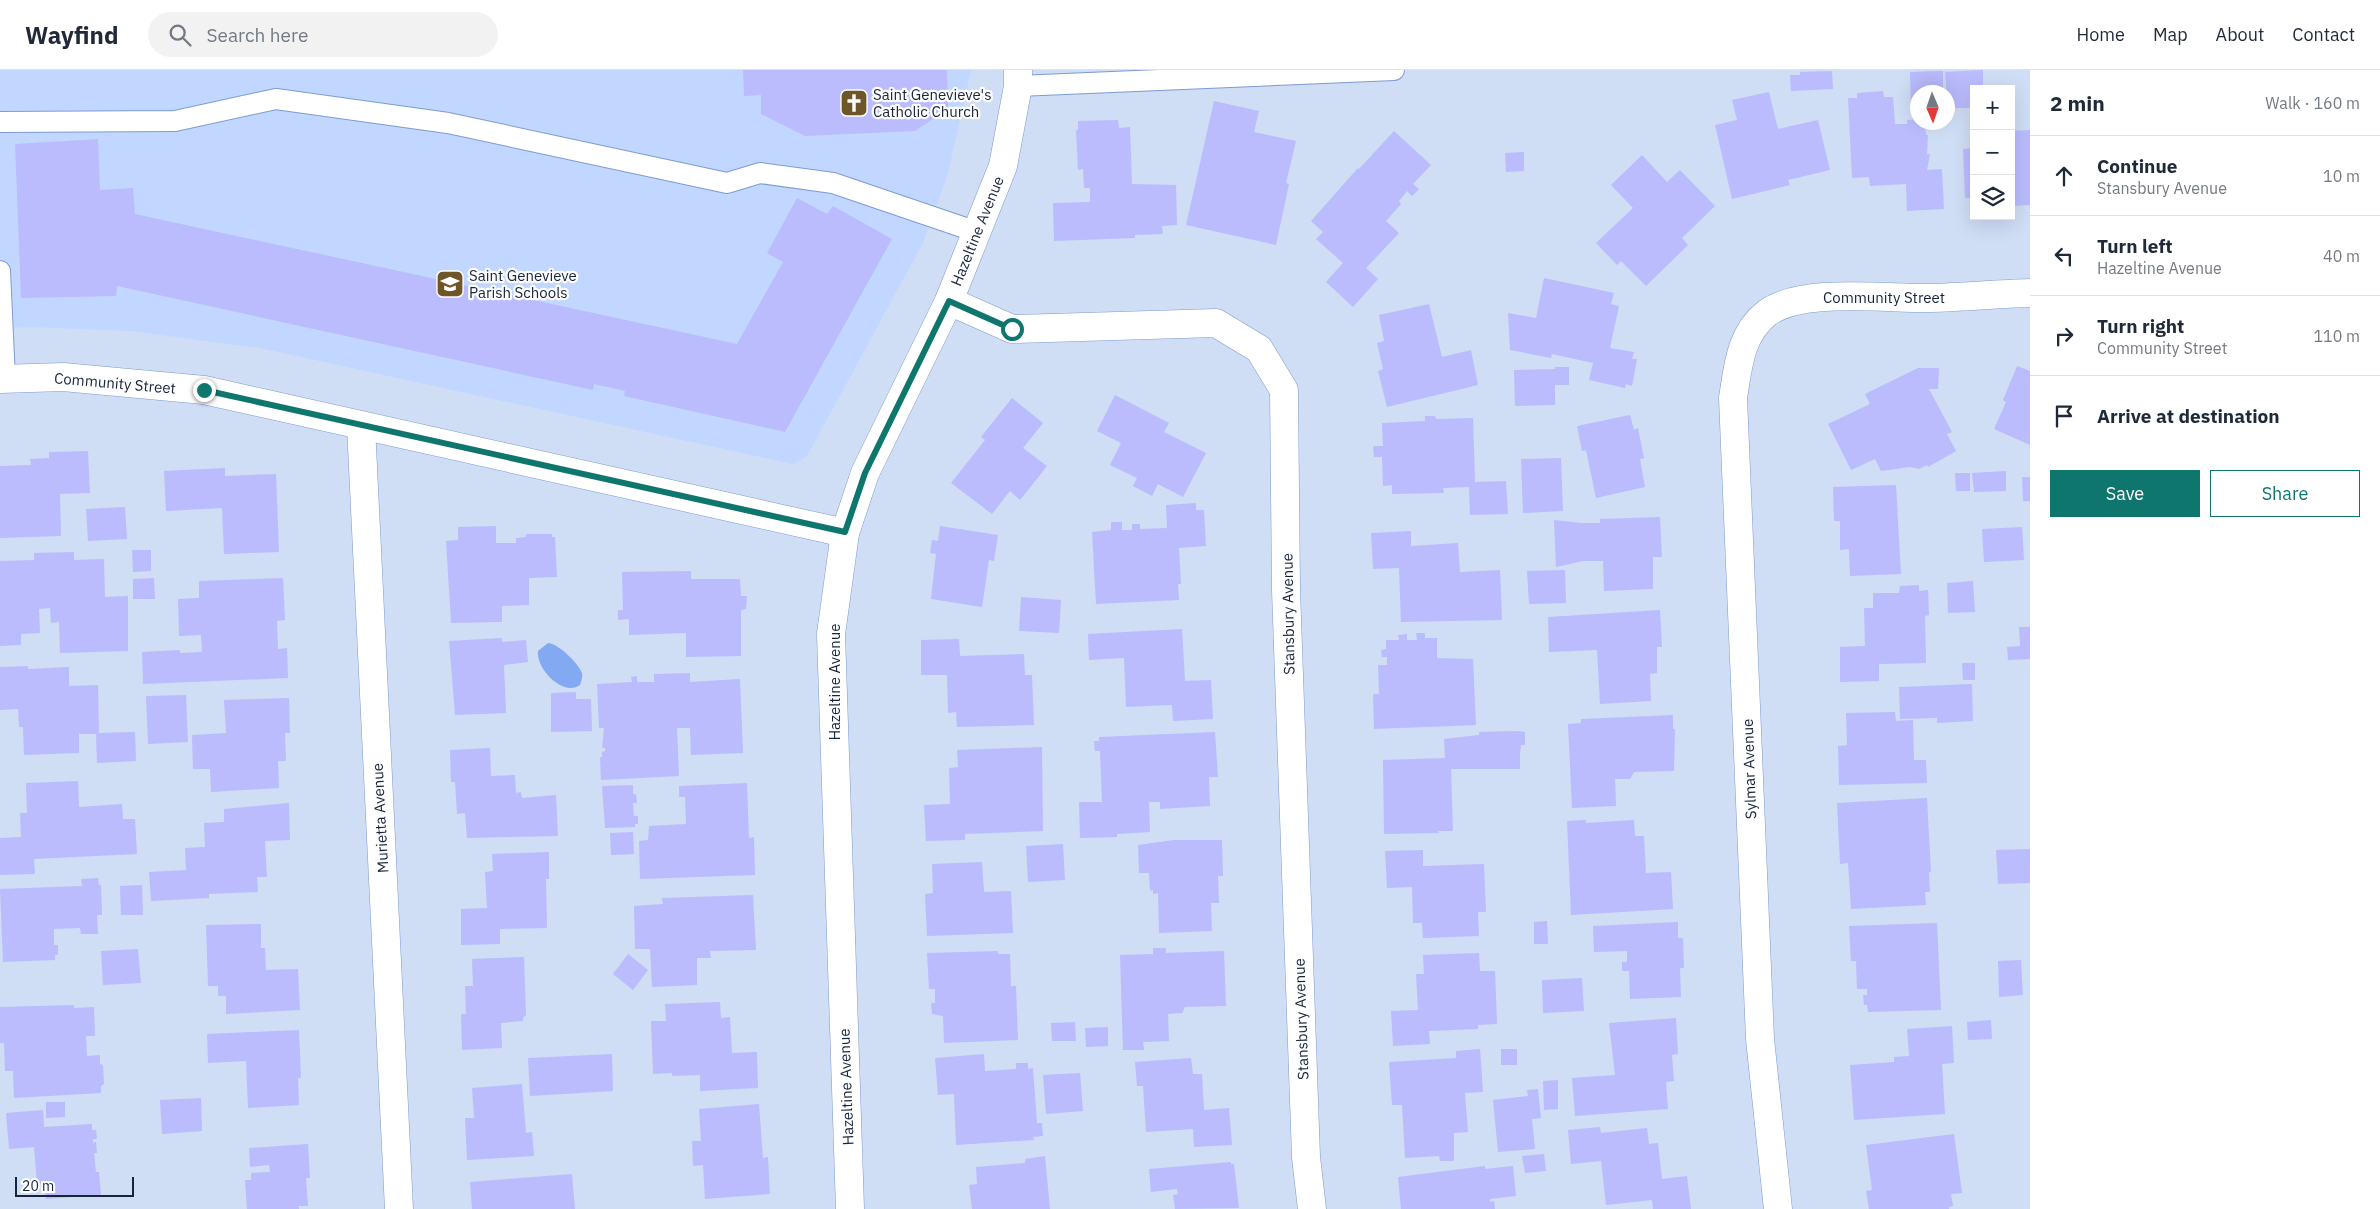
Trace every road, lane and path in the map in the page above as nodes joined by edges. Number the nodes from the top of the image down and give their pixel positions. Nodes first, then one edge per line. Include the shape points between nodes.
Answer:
1 (1394, 70) edge
2 (1018, 78) edge
3 (0, 122) edge
4 (977, 232) junction
5 (0, 272) edge
6 (2030, 293) edge
7 (949, 301) junction
8 (1750, 332) joint
9 (2, 379) edge
10 (362, 426) junction
11 (845, 532) junction
12 (399, 1209) edge
13 (850, 1209) edge
14 (1312, 1209) edge
15 (1778, 1209) edge

1 - 2 lane
2 - 4 street, Hazeltine Avenue via 1003,166
3 - 4 lane via 175,121 276,99 448,123 727,183 760,173 833,183
4 - 7 street, Hazeltine Avenue
5 - 9 lane
6 - 8 street, Community Street via 1930,298 1814,297 1787,303 1767,313
7 - 11 street, Hazeltine Avenue via 865,473
7 - 14 street, Stansbury Avenue via 1012,329 1216,323 1259,349 1284,390 1287,610 1306,1157
8 - 15 street, Sylmar Avenue via 1740,351 1733,398 1760,1039
9 - 10 street, Community Street via 63,377 204,390
10 - 11 street, Community Street
10 - 12 street, Murietta Avenue
11 - 13 street, Hazeltine Avenue via 831,634

